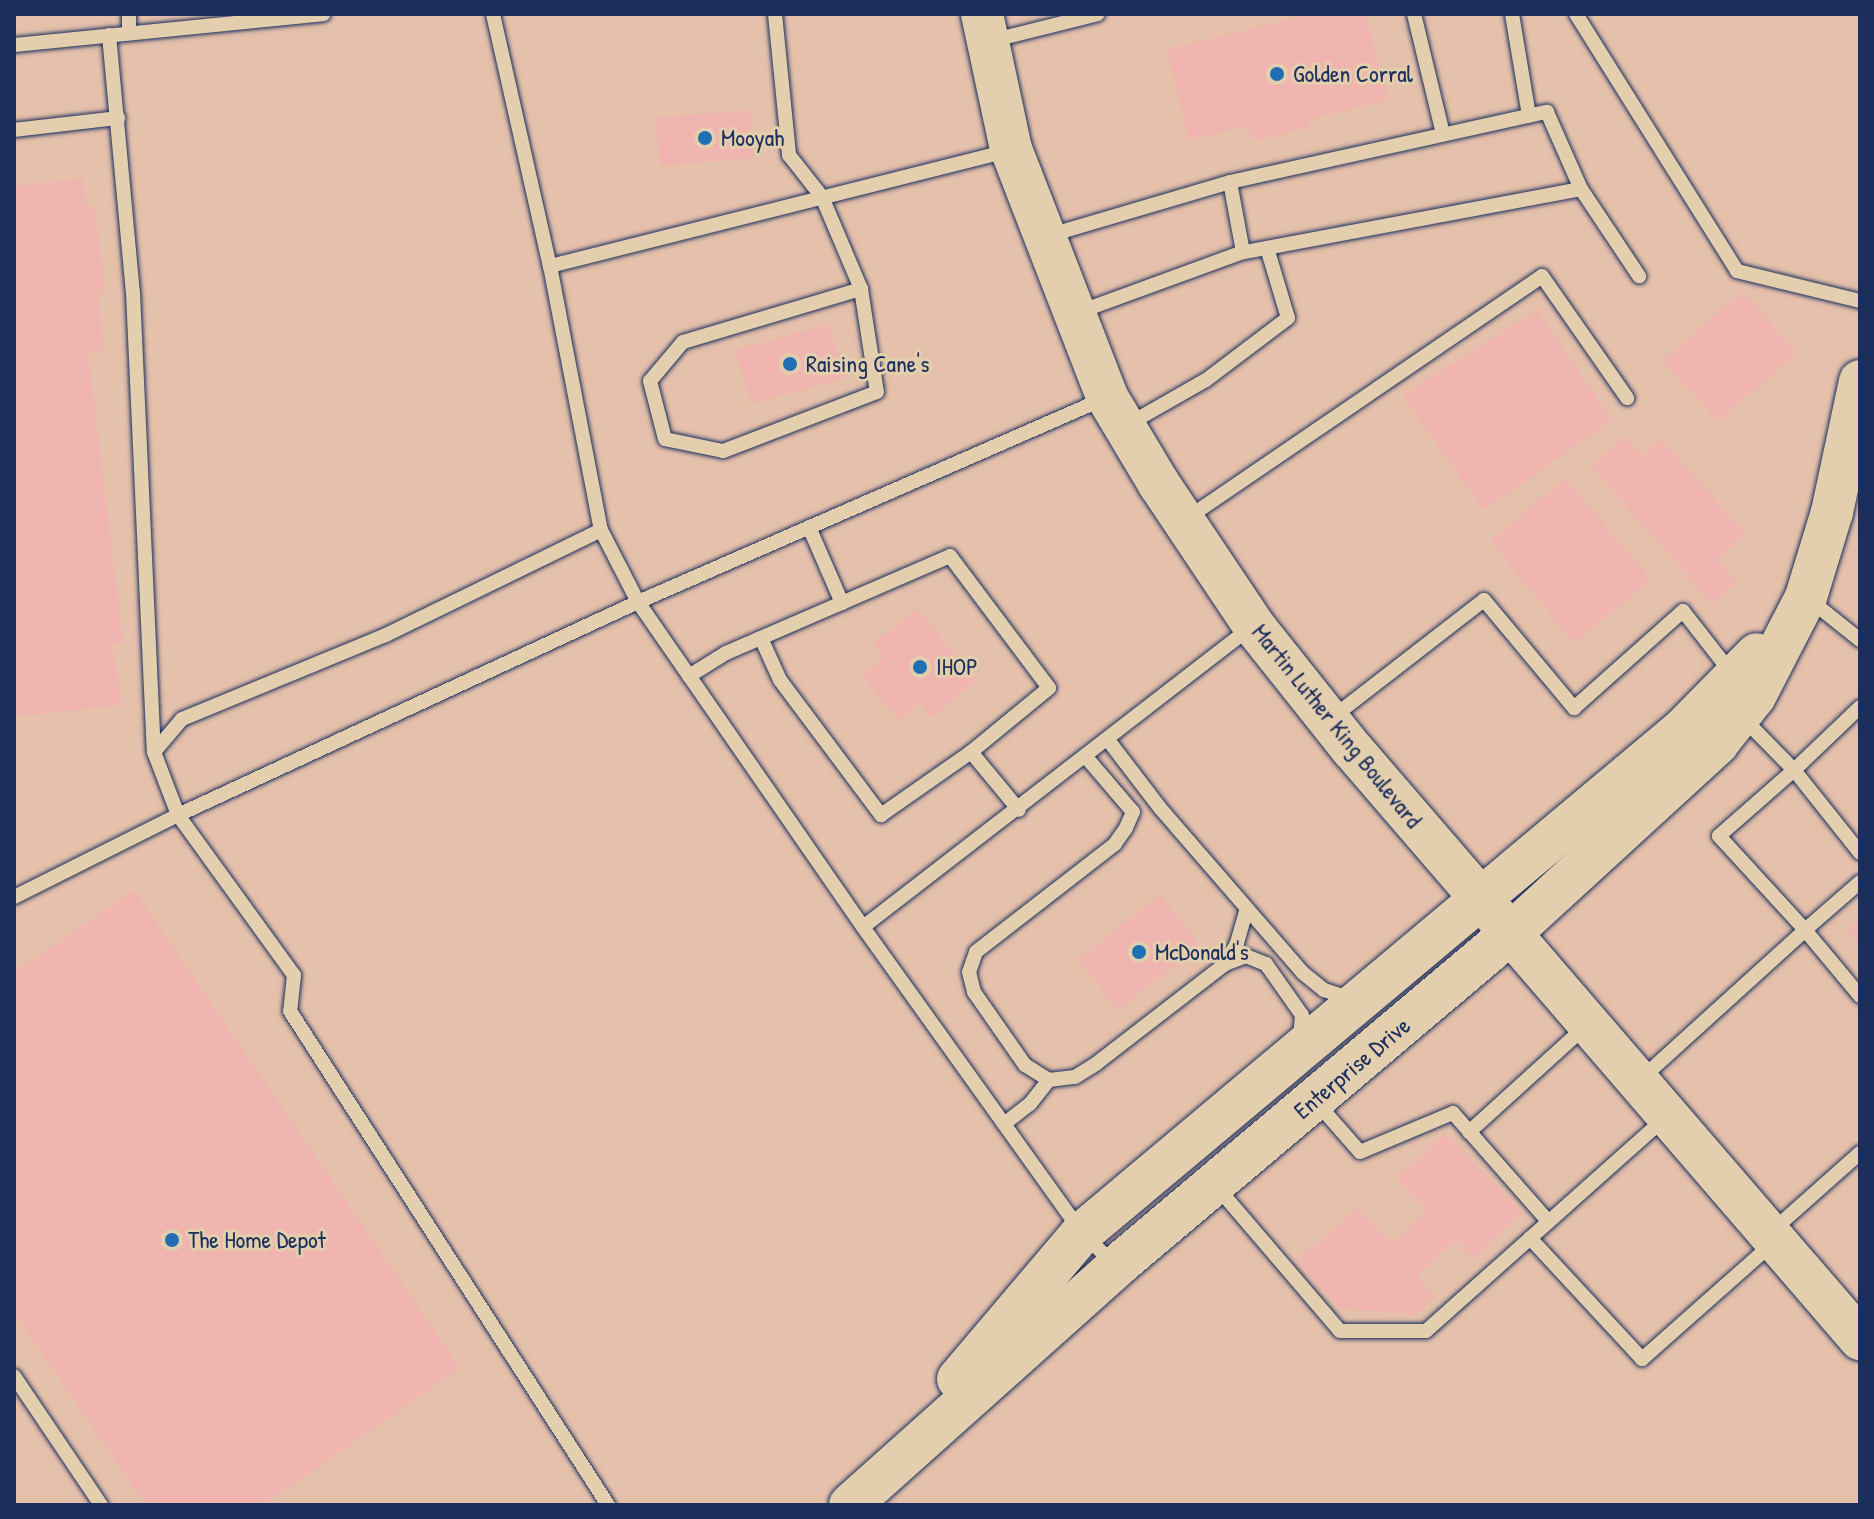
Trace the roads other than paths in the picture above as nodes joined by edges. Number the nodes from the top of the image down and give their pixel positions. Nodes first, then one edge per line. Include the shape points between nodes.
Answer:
1 (129, 14) edge
2 (323, 14) edge
3 (493, 14) edge
4 (775, 14) edge
5 (1098, 14) edge
6 (1414, 14) edge
7 (1512, 14) edge
8 (1576, 14) edge
9 (984, 28) edge
10 (129, 33) junction
11 (109, 35) junction
12 (14, 45) edge
13 (1529, 116) junction
14 (118, 118) junction
15 (14, 130) edge
16 (1443, 134) junction
17 (1011, 149) junction
18 (1230, 182) junction
19 (1581, 189) junction
20 (822, 197) junction
21 (1045, 237) junction
22 (1267, 248) junction
23 (1243, 252) junction
24 (550, 266) junction
25 (1639, 276) dead end
26 (861, 289) junction
27 (1860, 301) edge
28 (1075, 313) junction
29 (1860, 381) edge
30 (1627, 398) dead end
31 (1116, 412) junction
32 (1853, 452) edge
33 (1183, 520) junction
34 (809, 527) junction
35 (601, 530) junction
36 (1806, 597) junction
37 (638, 602) junction
38 (842, 603) junction
39 (1254, 626) junction
40 (761, 638) junction
41 (1860, 640) edge
42 (689, 676) junction
43 (1738, 697) junction
44 (1860, 707) edge
45 (1329, 720) junction
46 (1108, 740) junction
47 (154, 752) junction
48 (971, 752) junction
49 (1086, 757) junction
50 (1794, 770) junction
51 (1019, 810) junction
52 (178, 815) junction
53 (1860, 853) edge
54 (1860, 882) edge
55 (14, 897) edge
56 (1481, 899) junction
57 (1247, 909) junction
58 (863, 927) junction
59 (1805, 930) junction
60 (1511, 933) junction
61 (1225, 964) junction
62 (1860, 996) edge
63 (1359, 1001) junction
64 (1589, 1023) junction
65 (1299, 1052) junction
66 (1049, 1080) junction
67 (1638, 1081) junction
68 (1314, 1100) junction
69 (1668, 1116) junction
70 (1004, 1124) junction
71 (1469, 1132) junction
72 (1860, 1153) edge
73 (1214, 1184) junction
74 (1548, 1221) junction
75 (1082, 1233) junction
76 (1772, 1237) junction
77 (1530, 1238) junction
78 (1117, 1266) junction
79 (1860, 1339) edge
80 (14, 1376) edge
81 (852, 1503) edge
82 (101, 1505) edge
83 (608, 1505) edge

1 - 10 lane
2 - 10 lane
3 - 24 lane
4 - 20 lane via 789,155
5 - 9 lane
6 - 16 lane
7 - 13 lane
8 - 27 lane via 1737,271
9 - 17 street, Martin Luther King Boulevard
10 - 11 lane
11 - 12 lane
11 - 14 lane
13 - 16 lane
13 - 19 lane via 1547,112
14 - 15 lane
14 - 47 lane via 133,293
16 - 18 lane
17 - 20 lane
17 - 21 street, Martin Luther King Boulevard
18 - 21 lane
18 - 23 lane
19 - 22 lane
19 - 25 lane
20 - 24 lane
20 - 26 lane
21 - 28 street, Martin Luther King Boulevard
22 - 23 lane
22 - 31 lane via 1288,318 1206,380
23 - 28 lane
24 - 35 lane
26 - 26 lane via 683,342 650,381 665,439 723,451 877,392
28 - 31 street, Martin Luther King Boulevard
29 - 32 street, Enterprise Drive
30 - 33 lane via 1542,276
31 - 33 street, Martin Luther King Boulevard
31 - 34 lane
32 - 36 street, Enterprise Drive
33 - 39 street, Martin Luther King Boulevard
34 - 37 lane
34 - 38 lane
35 - 37 lane
35 - 47 lane via 386,635 182,719
36 - 41 lane
36 - 43 street, Enterprise Drive via 1755,696
37 - 42 lane
37 - 52 lane
38 - 40 lane
38 - 48 lane via 950,556 1049,688
39 - 45 street, Martin Luther King Boulevard
39 - 46 lane
40 - 42 lane
40 - 48 lane via 780,680 881,815
42 - 58 lane
43 - 45 lane via 1683,611 1574,708 1484,600
43 - 50 lane
43 - 56 street, Enterprise Drive via 1683,729
43 - 60 street, Enterprise Drive via 1717,744
44 - 50 lane
45 - 56 street, Martin Luther King Boulevard
46 - 49 lane
46 - 57 lane
47 - 52 lane
48 - 51 lane
49 - 51 lane
49 - 66 lane via 1133,812 1126,828 1115,844 976,952 969,972 974,992 1025,1065
50 - 53 lane
50 - 59 lane via 1719,836
51 - 58 lane
52 - 55 lane
52 - 83 lane via 294,975 290,1011
54 - 59 lane
56 - 60 street, Martin Luther King Boulevard
56 - 63 street, Enterprise Drive
57 - 61 lane
57 - 63 lane via 1303,973 1324,990
58 - 70 lane
59 - 62 lane
59 - 67 lane
60 - 64 street, Martin Luther King Boulevard
60 - 68 street, Enterprise Drive
61 - 65 lane via 1246,956 1266,964 1302,1015
61 - 66 lane via 1097,1063 1075,1077
63 - 65 street, Enterprise Drive
64 - 67 street, Martin Luther King Boulevard
64 - 71 lane
65 - 75 street, Enterprise Drive
66 - 70 lane
67 - 69 street, Martin Luther King Boulevard
68 - 71 lane via 1360,1152 1453,1113
68 - 73 street, Enterprise Drive
69 - 74 lane
69 - 76 street, Martin Luther King Boulevard
70 - 75 lane
71 - 74 lane
72 - 76 lane
73 - 77 lane via 1340,1331 1426,1331
73 - 78 street, Enterprise Drive
74 - 77 lane
75 - 78 lane
75 - 81 street, Enterprise Drive
76 - 77 lane via 1642,1359
76 - 79 street, Martin Luther King Boulevard
78 - 81 street, Enterprise Drive
80 - 82 lane

